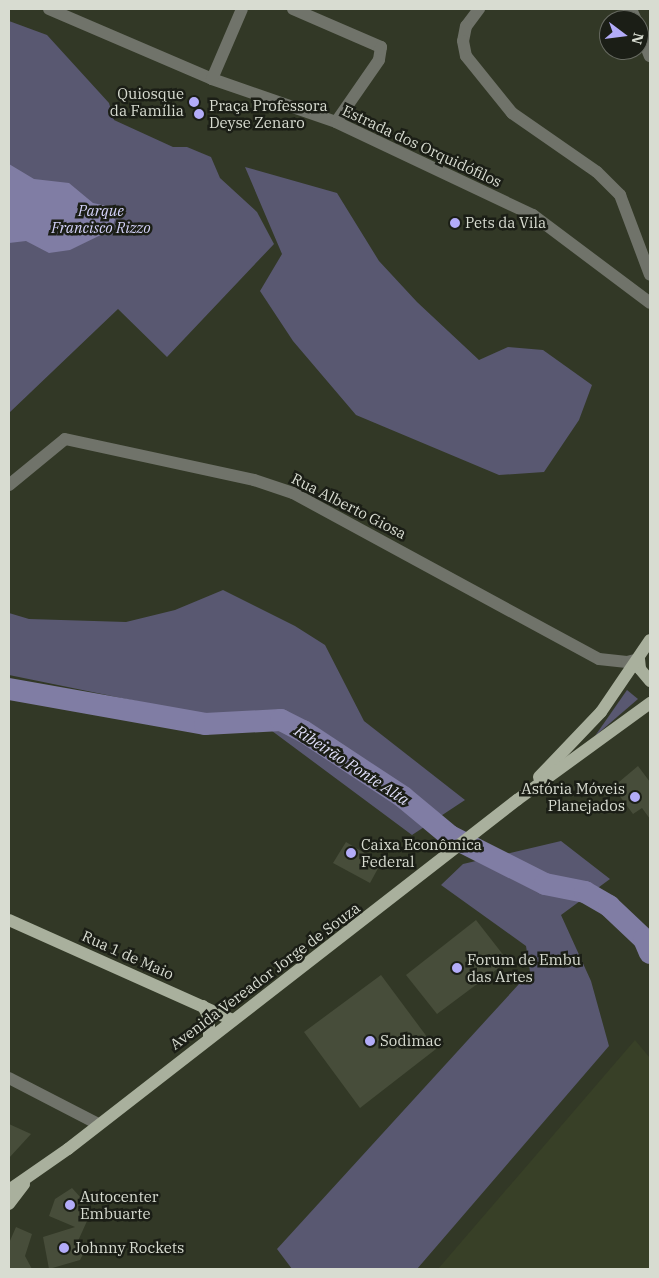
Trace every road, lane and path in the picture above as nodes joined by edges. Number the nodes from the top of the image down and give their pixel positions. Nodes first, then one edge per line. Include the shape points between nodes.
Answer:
1 (49, 9) edge
2 (242, 9) edge
3 (293, 9) edge
4 (479, 9) edge
5 (212, 79) junction
6 (336, 122) junction
7 (650, 275) edge
8 (650, 303) edge
9 (9, 485) edge
10 (650, 640) edge
11 (639, 659) junction
12 (650, 680) edge
13 (650, 703) edge
14 (517, 800) junction
15 (9, 920) edge
16 (203, 1006) junction
17 (233, 1020) junction
18 (209, 1038) junction
19 (9, 1078) edge
20 (98, 1124) junction
21 (30, 1176) junction
22 (9, 1190) edge
23 (9, 1204) edge

1 - 5 street, Estrada dos Orquidófilos
2 - 5 street
3 - 6 street via 381,47 379,60
4 - 7 street via 466,26 463,41 466,56 512,114 597,172 620,196
5 - 6 street, Estrada dos Orquidófilos
6 - 8 street, Estrada dos Orquidófilos via 533,216
9 - 11 street, Rua Alberto Giosa via 65,439 254,480 308,501 599,659 627,662
10 - 11 main road, Avenida Vereador Jorge de Souza
11 - 12 main road via 640,669
11 - 14 main road, Avenida Vereador Jorge de Souza via 600,712
13 - 14 main road, Avenida Vereador Jorge de Souza
14 - 17 main road, Avenida Vereador Jorge de Souza
15 - 16 main road, Rua 1 de Maio
16 - 17 main road, Rua 1 de Maio
16 - 18 main road via 209,1018
17 - 18 main road, Avenida Vereador Jorge de Souza
18 - 20 main road, Avenida Vereador Jorge de Souza
19 - 20 street
20 - 21 main road, Avenida Vereador Jorge de Souza
21 - 22 main road, Avenida Vereador Jorge de Souza
21 - 23 main road, Avenida Vereador Jorge de Souza

